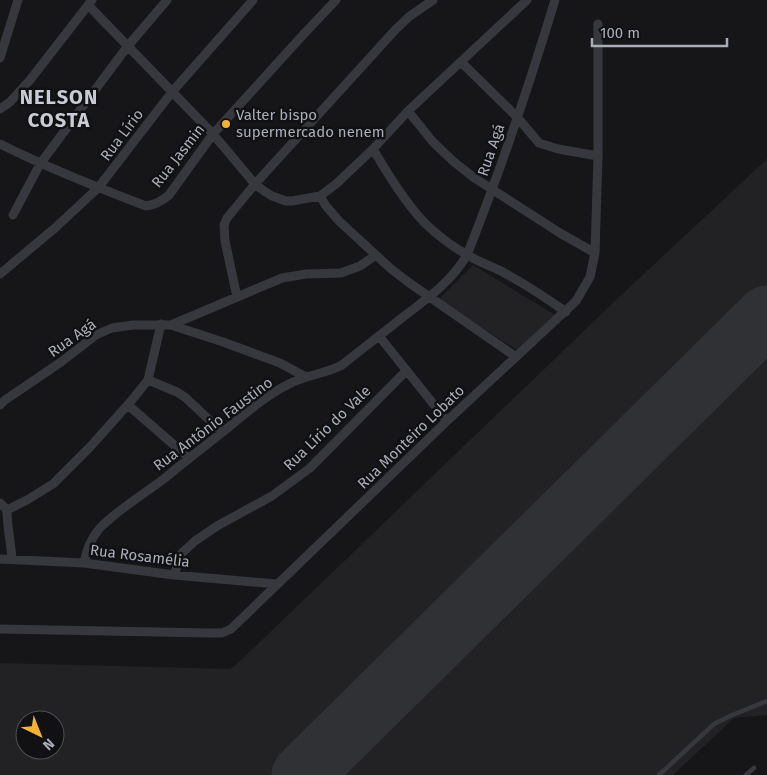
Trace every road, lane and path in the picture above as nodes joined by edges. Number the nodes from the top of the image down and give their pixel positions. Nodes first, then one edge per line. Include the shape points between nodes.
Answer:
1 (18, 0) edge
2 (167, 0) edge
3 (253, 0) edge
4 (336, 0) edge
5 (433, 0) edge
6 (527, 0) edge
7 (555, 0) edge
8 (90, 3) edge
9 (598, 24) dead end
10 (127, 47) junction
11 (0, 58) edge
12 (461, 62) junction
13 (172, 92) junction
14 (0, 109) edge
15 (408, 111) junction
16 (517, 116) junction
17 (212, 134) junction
18 (0, 144) edge
19 (373, 148) junction
20 (598, 156) junction
21 (40, 164) junction
22 (255, 184) junction
23 (98, 188) junction
24 (492, 190) junction
25 (320, 196) junction
26 (13, 215) dead end
27 (595, 253) junction
28 (376, 255) junction
29 (467, 255) junction
30 (0, 274) edge
31 (238, 297) junction
32 (430, 297) junction
33 (566, 312) junction
34 (166, 324) junction
35 (379, 336) junction
36 (516, 357) junction
37 (406, 371) junction
38 (306, 377) junction
39 (148, 380) junction
40 (0, 405) edge
41 (128, 405) junction
42 (447, 421) junction
43 (222, 432) junction
44 (189, 458) junction
45 (3, 507) edge
46 (0, 559) edge
47 (12, 559) junction
48 (84, 563) junction
49 (174, 575) junction
50 (277, 584) junction
51 (0, 629) edge
52 (767, 701) edge
53 (754, 768) dead end
54 (659, 775) edge
55 (746, 775) edge

1 - 11 street
2 - 10 street
3 - 13 street, Rua Lírio
4 - 17 street, Rua Jasmin
5 - 22 street via 396,29
6 - 12 street
7 - 16 street, Rua Agá
8 - 10 street
8 - 14 street via 30,80
9 - 20 street, Rua Monteiro Lobato
10 - 13 street
10 - 21 street
12 - 15 street
12 - 16 street
13 - 17 street
13 - 23 street, Rua Lírio
15 - 19 street
15 - 24 street via 444,153
16 - 20 street via 539,143
16 - 24 street, Rua Agá
17 - 22 street
17 - 23 street, Rua Jasmin via 169,195 153,205 146,206
18 - 21 street, Rua Jasmin
19 - 25 street
19 - 29 street via 409,205 427,226
20 - 27 street, Rua Monteiro Lobato
21 - 23 street, Rua Jasmin
21 - 26 street
22 - 25 street via 286,201
22 - 31 street via 224,225
23 - 30 street, Rua Lírio
24 - 27 street
24 - 29 street, Rua Agá
25 - 28 street via 339,221
27 - 33 street, Rua Monteiro Lobato via 590,277 576,302
28 - 31 street, Rua Agá via 341,273 282,278
28 - 32 street
29 - 32 street, Rua Agá
29 - 33 street via 516,279
31 - 34 street, Rua Agá
32 - 35 street, Rua Antônio Faustino
32 - 36 street
33 - 36 street, Rua Monteiro Lobato
34 - 38 street, Rua Agá via 280,362
34 - 39 street
34 - 40 street, Rua Agá via 112,328 96,335
35 - 37 street
35 - 38 street, Rua Antônio Faustino via 342,365
36 - 42 street, Rua Monteiro Lobato
37 - 42 street
37 - 49 street, Rua Lírio do Vale via 310,468 272,496 195,541 182,553
38 - 43 street, Rua Antônio Faustino via 269,396
39 - 41 street
39 - 43 street via 177,392
41 - 44 street
41 - 45 street via 53,484 27,500
42 - 50 street, Rua Monteiro Lobato
43 - 44 street, Rua Antônio Faustino
44 - 48 street, Rua Antônio Faustino via 98,530 87,549
45 - 47 street
46 - 47 street, Rua Rosamélia
47 - 48 street, Rua Rosamélia
48 - 49 street, Rua Rosamélia
49 - 50 street, Rua Rosamélia
50 - 51 street, Rua Monteiro Lobato via 231,629 222,633
52 - 54 lane via 714,724
53 - 55 lane

